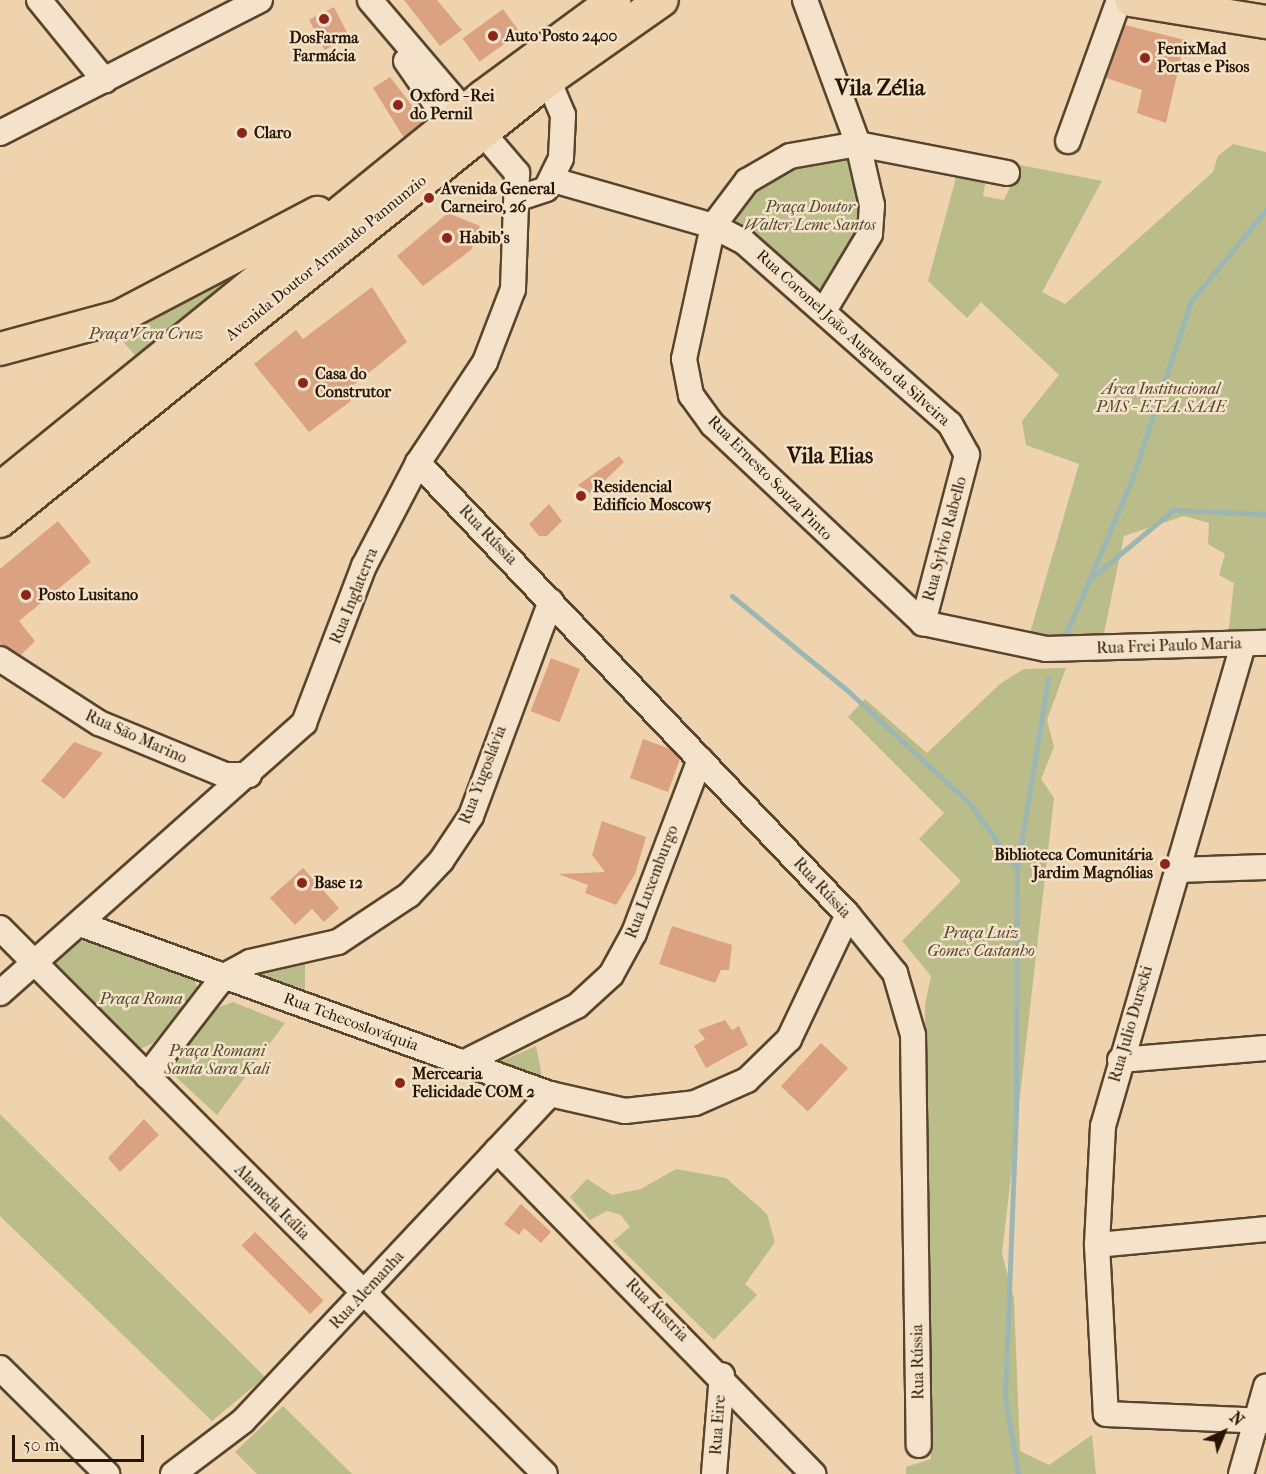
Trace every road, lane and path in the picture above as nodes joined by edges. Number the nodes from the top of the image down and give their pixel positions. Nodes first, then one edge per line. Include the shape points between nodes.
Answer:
1 (39, 0) edge
2 (260, 0) edge
3 (363, 0) edge
4 (370, 0) edge
5 (614, 0) edge
6 (662, 0) edge
7 (805, 0) edge
8 (1119, 0) edge
9 (1131, 0) edge
10 (1266, 22) edge
11 (548, 80) junction
12 (105, 81) junction
13 (465, 123) junction
14 (0, 133) edge
15 (1068, 141) dead end
16 (858, 144) junction
17 (1007, 173) dead end
18 (379, 180) junction
19 (553, 180) junction
20 (519, 198) junction
21 (713, 226) junction
22 (825, 309) junction
23 (0, 349) edge
24 (967, 455) joint
25 (418, 463) junction
26 (0, 489) edge
27 (0, 522) edge
28 (551, 601) junction
29 (923, 623) junction
30 (1254, 644) edge
31 (0, 659) edge
32 (700, 759) junction
33 (249, 775) junction
34 (1266, 867) edge
35 (1177, 870) junction
36 (848, 915) junction
37 (80, 924) junction
38 (0, 928) edge
39 (35, 963) junction
40 (224, 976) junction
41 (0, 993) edge
42 (1266, 1048) edge
43 (1120, 1060) junction
44 (463, 1063) junction
45 (147, 1076) junction
46 (550, 1094) junction
47 (497, 1150) junction
48 (1266, 1229) edge
49 (1097, 1245) junction
50 (364, 1293) junction
51 (0, 1368) edge
52 (722, 1375) junction
53 (1266, 1386) edge
54 (1262, 1420) edge
55 (920, 1445) dead end
56 (107, 1474) edge
57 (173, 1474) edge
58 (545, 1474) edge
59 (714, 1474) edge
60 (813, 1474) edge
61 (1241, 1474) edge

1 - 12 street
2 - 12 street
3 - 13 street via 438,107
4 - 13 street
5 - 13 main road
6 - 11 main road
7 - 16 street
8 - 15 street
9 - 10 main road
11 - 13 main road
11 - 19 street via 565,133
12 - 14 street
13 - 18 main road, Avenida Doutor Armando Pannunzio
13 - 20 street, Rua Inglaterra via 516,173
13 - 27 main road, Avenida Doutor Armando Pannunzio
16 - 17 street, Rua Ernesto Souza Pinto
16 - 21 street, Rua Ernesto Souza Pinto via 790,156 747,180
16 - 22 street via 872,205 870,234
18 - 23 main road via 119,317
18 - 26 main road, Avenida Doutor Armando Pannunzio
19 - 20 street via 546,189
19 - 21 street, Rua Coronel João Augusto da Silveira
20 - 25 street, Rua Inglaterra via 513,289 493,342 485,362
21 - 22 street, Rua Coronel João Augusto da Silveira via 744,241
21 - 29 street, Rua Ernesto Souza Pinto via 684,359 691,395 713,425
22 - 24 street, Rua Coronel João Augusto da Silveira via 950,424
24 - 29 street, Rua Sylvio Rabello
25 - 28 street, Rua Rússia
25 - 33 street, Rua Inglaterra via 364,566 304,723
28 - 32 street, Rua Rússia
28 - 40 street, Rua Yugoslávia via 471,816 441,861 409,895 338,942 250,962
29 - 30 street, Rua Frei Paulo Maria via 1046,649
30 - 35 street, Rua Julio Durscki
31 - 33 street, Rua São Marino via 99,723 225,775
32 - 36 street, Rua Rússia
32 - 44 street, Rua Luxemburgo via 634,933 611,975 577,1006
33 - 37 street, Rua Inglaterra
34 - 35 street
35 - 43 street, Rua Julio Durscki
36 - 46 street, Rua Tchecoslováquia via 789,1039 747,1080 695,1103 661,1110 624,1112
36 - 55 street, Rua Rússia via 895,973 913,1035
37 - 39 street, Rua Inglaterra
37 - 40 street, Rua Tchecoslováquia
38 - 39 street, Alameda Itália
39 - 41 street, Rua Inglaterra
39 - 45 street, Alameda Itália
40 - 44 street, Rua Tchecoslováquia
40 - 45 street, Rua Yugoslávia
42 - 43 street
43 - 49 street, Rua Julio Durscki via 1102,1126
44 - 46 street, Rua Tchecoslováquia
45 - 50 street, Alameda Itália
46 - 47 street, Rua Alemanha
47 - 50 street, Rua Alemanha
47 - 52 street, Rua Áustria
48 - 49 street
49 - 54 street, Rua Julio Durscki via 1106,1414
50 - 57 street, Rua Alemanha via 243,1421
50 - 58 street, Alameda Itália
51 - 56 street
52 - 59 street, Rua Eire
52 - 60 street, Rua Áustria
53 - 54 street
54 - 61 street

